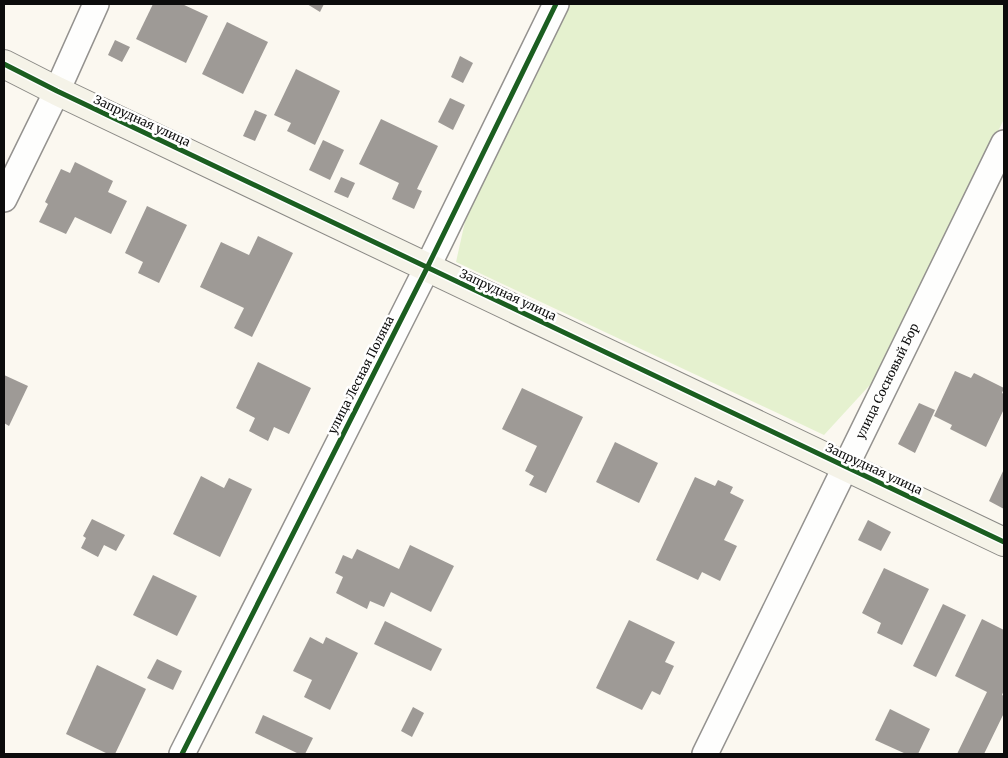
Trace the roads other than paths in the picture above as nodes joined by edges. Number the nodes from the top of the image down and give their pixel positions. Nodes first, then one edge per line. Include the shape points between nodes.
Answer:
1 (96, 4) edge
2 (556, 4) edge
3 (4, 64) edge
4 (57, 91) junction
5 (1004, 143) edge
6 (4, 199) edge
7 (427, 268) junction
8 (846, 466) junction
9 (1004, 542) edge
10 (182, 754) edge
11 (705, 754) edge

1 - 4 street
2 - 7 street, улица Лесная Поляна
3 - 4 street, Запрудная улица
4 - 6 street
4 - 7 street, Запрудная улица
5 - 8 street, улица Сосновый Бор
7 - 8 street, Запрудная улица
7 - 10 street, улица Лесная Поляна
8 - 9 street, Запрудная улица
8 - 11 street, улица Сосновый Бор

